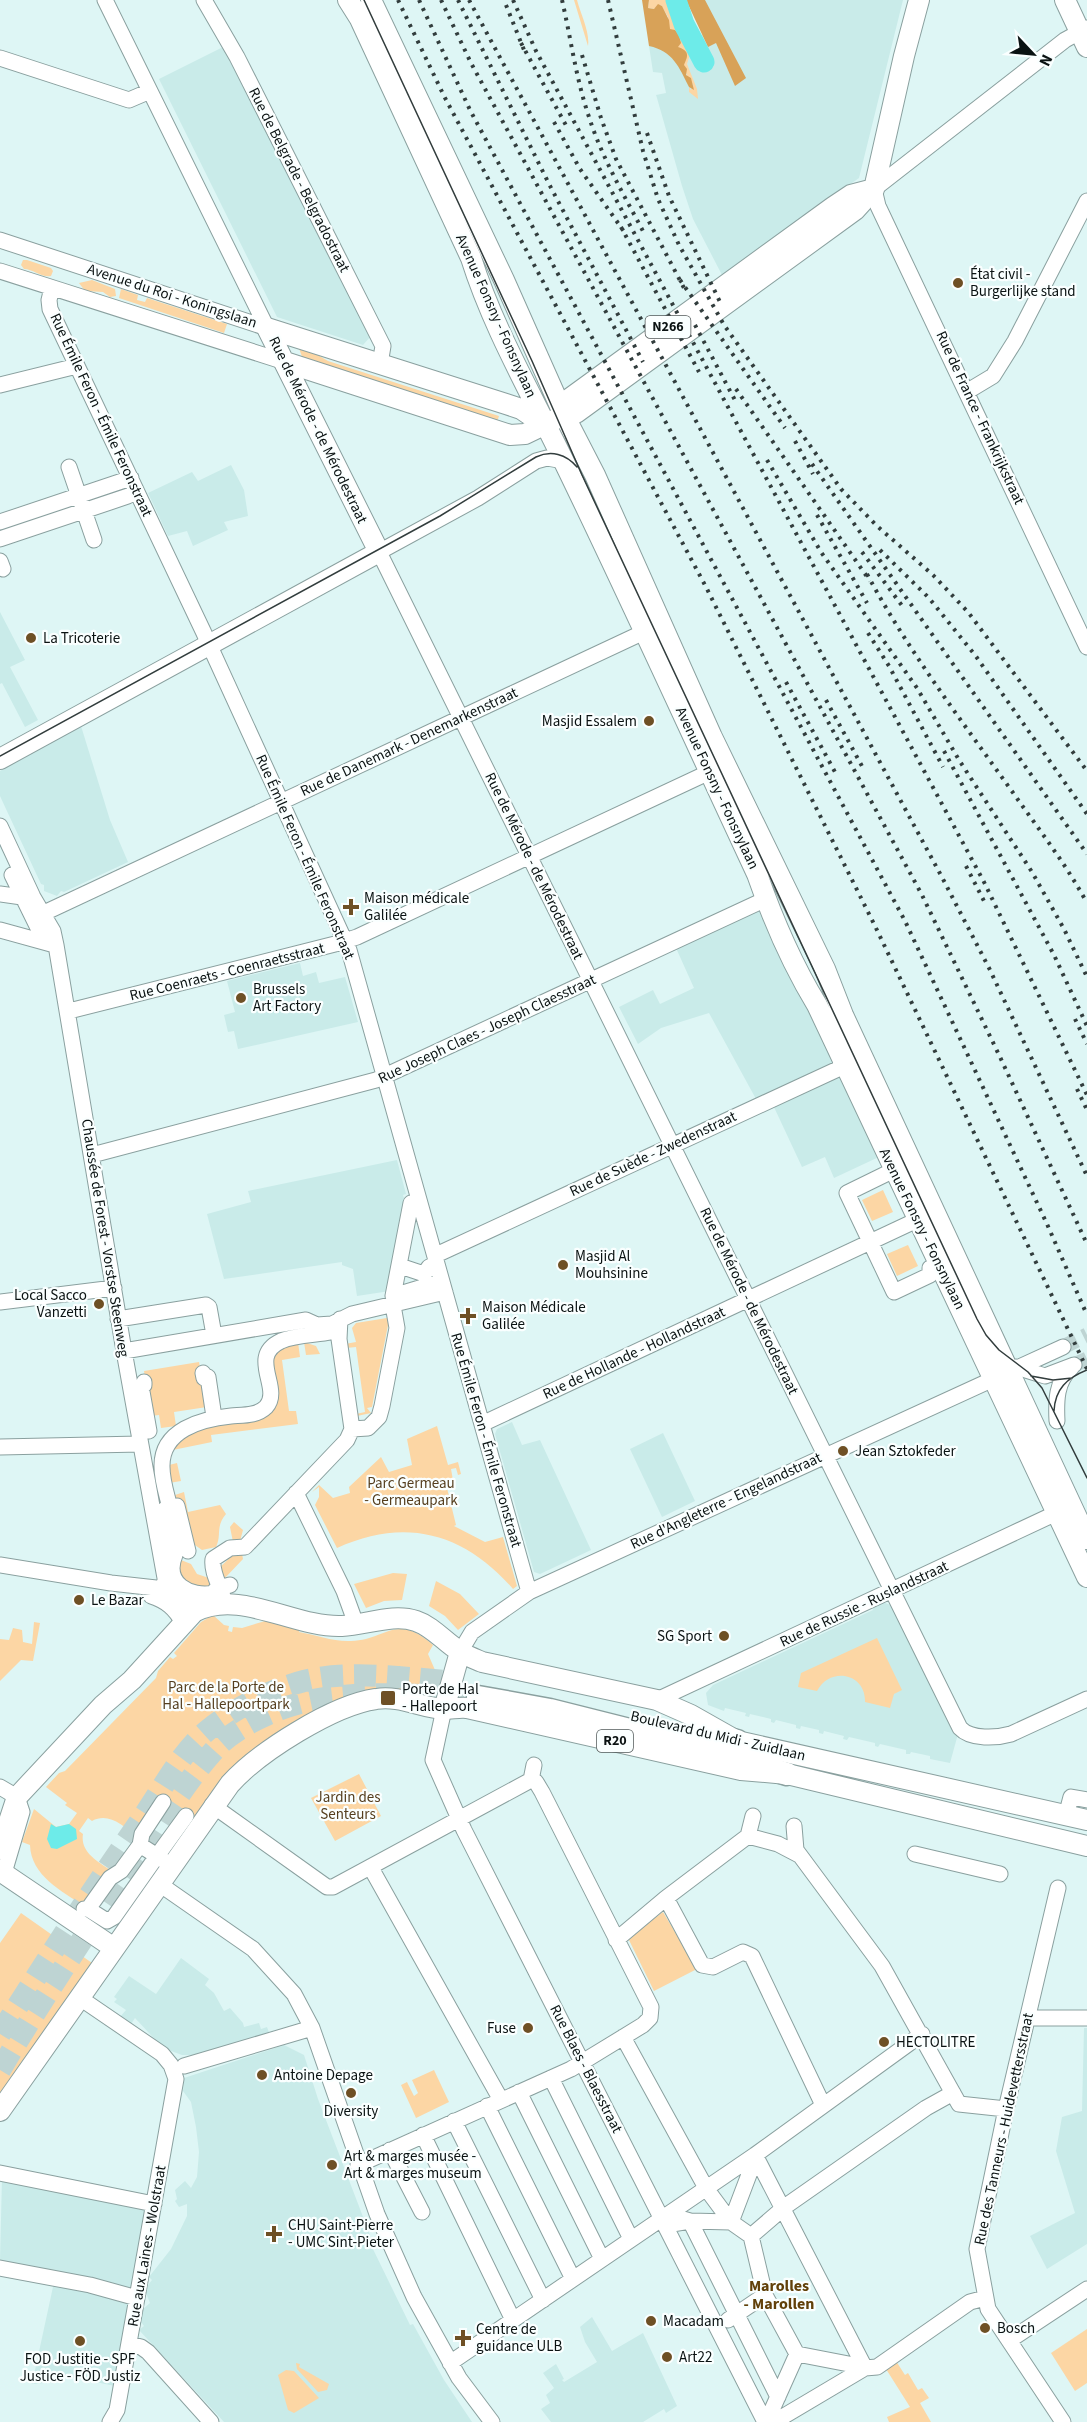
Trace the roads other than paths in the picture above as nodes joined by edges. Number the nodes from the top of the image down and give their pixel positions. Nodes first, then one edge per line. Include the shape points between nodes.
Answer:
1 (105, 0) edge
2 (204, 0) edge
3 (348, 0) edge
4 (371, 0) edge
5 (919, 0) edge
6 (1065, 0) edge
7 (1085, 36) edge
8 (0, 58) edge
9 (150, 91) junction
10 (874, 189) junction
11 (1087, 201) edge
12 (0, 240) edge
13 (0, 271) edge
14 (52, 288) junction
15 (267, 328) junction
16 (285, 362) junction
17 (380, 364) junction
18 (77, 366) junction
19 (0, 386) edge
20 (968, 392) junction
21 (563, 413) junction
22 (546, 426) junction
23 (564, 461) junction
24 (69, 467) dead end
25 (131, 478) junction
26 (79, 496) junction
27 (128, 496) dead end
28 (84, 511) junction
29 (0, 522) edge
30 (0, 539) edge
31 (94, 540) dead end
32 (379, 552) junction
33 (644, 632) junction
34 (209, 645) junction
35 (1087, 647) edge
36 (461, 718) junction
37 (712, 737) junction
38 (0, 759) edge
39 (708, 771) junction
40 (281, 801) junction
41 (0, 826) edge
42 (0, 849) edge
43 (529, 856) junction
44 (0, 894) edge
45 (766, 899) junction
46 (25, 900) junction
47 (44, 913) junction
48 (0, 930) edge
49 (51, 940) junction
50 (346, 941) junction
51 (592, 981) junction
52 (69, 1011) junction
53 (853, 1037) junction
54 (844, 1063) junction
55 (386, 1076) junction
56 (672, 1145) junction
57 (92, 1155) junction
58 (894, 1170) junction
59 (917, 1220) junction
60 (870, 1242) junction
61 (400, 1266) junction
62 (933, 1267) dead end
63 (433, 1273) junction
64 (114, 1288) junction
65 (747, 1300) junction
66 (0, 1302) edge
67 (394, 1311) dead end
68 (118, 1319) junction
69 (340, 1319) junction
70 (214, 1335) junction
71 (324, 1338) dead end
72 (1063, 1347) tunnel mouth
73 (124, 1351) junction
74 (1005, 1372) junction
75 (203, 1373) dead end
76 (1055, 1373) junction
77 (144, 1383) dead end
78 (1036, 1386) dead end
79 (214, 1418) junction
80 (1057, 1421) dead end
81 (482, 1425) junction
82 (352, 1429) junction
83 (144, 1439) junction
84 (0, 1447) edge
85 (826, 1454) junction
86 (164, 1457) junction
87 (296, 1493) junction
88 (1064, 1509) junction
89 (1087, 1539) edge
90 (175, 1558) junction
91 (213, 1559) junction
92 (0, 1565) edge
93 (1087, 1576) edge
94 (893, 1591) junction
95 (529, 1592) junction
96 (215, 1593) junction
97 (155, 1594) junction
98 (183, 1623) junction
99 (356, 1624) junction
100 (460, 1652) junction
101 (1087, 1699) edge
102 (657, 1700) junction
103 (444, 1709) junction
104 (737, 1741) junction
105 (787, 1774) junction
106 (955, 1791) junction
107 (9, 1792) edge
108 (1087, 1800) edge
109 (212, 1805) junction
110 (950, 1813) junction
111 (753, 1816) dead end
112 (1066, 1816) junction
113 (459, 1819) junction
114 (1087, 1820) edge
115 (794, 1826) dead end
116 (748, 1836) junction
117 (1084, 1843) edge
118 (140, 1845) junction
119 (0, 1849) edge
120 (915, 1854) dead end
121 (799, 1855) junction
122 (160, 1858) junction
123 (371, 1868) junction
124 (2, 1872) edge
125 (1000, 1874) dead end
126 (108, 1877) junction
127 (154, 1880) junction
128 (1058, 1888) dead end
129 (134, 1890) junction
130 (666, 1898) junction
131 (616, 1940) junction
132 (114, 1948) junction
133 (80, 1998) junction
134 (1087, 2018) edge
135 (1028, 2019) junction
136 (312, 2028) junction
137 (921, 2034) junction
138 (623, 2037) junction
139 (582, 2061) junction
140 (179, 2067) junction
141 (551, 2078) junction
142 (519, 2092) junction
143 (953, 2093) junction
144 (494, 2103) junction
145 (823, 2105) junction
146 (1006, 2109) junction
147 (0, 2111) edge
148 (454, 2121) junction
149 (423, 2135) junction
150 (390, 2150) junction
151 (754, 2160) junction
152 (358, 2165) junction
153 (0, 2173) edge
154 (707, 2190) junction
155 (154, 2204) junction
156 (782, 2209) junction
157 (422, 2212) dead end
158 (669, 2220) junction
159 (690, 2221) junction
160 (731, 2222) junction
161 (751, 2236) junction
162 (631, 2239) junction
163 (602, 2259) junction
164 (0, 2268) edge
165 (573, 2279) junction
166 (1087, 2289) edge
167 (765, 2295) junction
168 (137, 2298) junction
169 (985, 2298) junction
170 (543, 2300) junction
171 (731, 2318) junction
172 (513, 2320) junction
173 (1010, 2340) junction
174 (129, 2344) junction
175 (797, 2354) junction
176 (450, 2363) junction
177 (862, 2367) junction
178 (778, 2397) junction
179 (770, 2418) edge
180 (487, 2420) edge
181 (110, 2422) edge
182 (211, 2422) edge
183 (1063, 2422) edge

1 - 9 street, Rue de Mérode - de Mérodestraat
2 - 17 street, Rue de Belgrade - Belgradostraat via 237,57 383,346
3 - 22 main road, Avenue Fonsny - Fonsnylaan
4 - 21 main road, Avenue Fonsny - Fonsnylaan
5 - 10 main road
6 - 7 main road
7 - 10 street via 1065,40
8 - 9 street via 129,100
9 - 15 street, Rue de Mérode - de Mérodestraat
10 - 20 street, Rue de France - Frankrijkstraat via 878,206
10 - 21 main road, N266 via 855,210 576,413
11 - 20 street via 999,367 993,376
12 - 15 street, Avenue du Roi - Koningslaan
13 - 14 street, Avenue du Roi - Koningslaan
14 - 16 street, Avenue du Roi - Koningslaan
14 - 18 street, Rue Émile Feron - Émile Feronstraat via 50,309
15 - 16 main road, Rue de Mérode - de Mérodestraat
15 - 17 main road, Avenue du Roi - Koningslaan
16 - 22 main road, Avenue du Roi - Koningslaan via 507,434 519,436
16 - 32 main road, Rue de Mérode - de Mérodestraat
17 - 22 main road, Avenue du Roi - Koningslaan via 521,409
18 - 19 street
18 - 25 street, Rue Émile Feron - Émile Feronstraat
20 - 35 street, Rue de France - Frankrijkstraat
21 - 22 main road, Avenue du Roi - Koningslaan
21 - 37 main road, Avenue Fonsny - Fonsnylaan via 595,474
22 - 23 main road, Avenue Fonsny - Fonsnylaan
23 - 32 street via 536,461
23 - 33 main road, Avenue Fonsny - Fonsnylaan
24 - 26 street
25 - 26 street
25 - 34 street, Rue Émile Feron - Émile Feronstraat
26 - 28 street
26 - 29 street
27 - 28 street
28 - 30 street
28 - 31 street
32 - 34 main road
32 - 36 street, Rue de Mérode - de Mérodestraat
33 - 36 street, Rue de Danemark - Denemarkenstraat
33 - 39 main road, Avenue Fonsny - Fonsnylaan
34 - 38 main road
34 - 40 street, Rue Émile Feron - Émile Feronstraat
36 - 40 street, Rue de Danemark - Denemarkenstraat
36 - 43 street, Rue de Mérode - de Mérodestraat
37 - 39 street
37 - 53 main road, Avenue Fonsny - Fonsnylaan via 825,969
39 - 43 street, Rue Coenraets - Coenraetsstraat
39 - 45 main road, Avenue Fonsny - Fonsnylaan
40 - 47 street, Rue de Danemark - Denemarkenstraat
40 - 50 street, Rue Émile Feron - Émile Feronstraat
41 - 47 street
42 - 46 street
43 - 50 street, Rue Coenraets - Coenraetsstraat
43 - 51 street, Rue de Mérode - de Mérodestraat
44 - 46 street
45 - 51 street, Rue Joseph Claes - Joseph Claesstraat
45 - 54 main road, Avenue Fonsny - Fonsnylaan
46 - 49 street via 39,930
47 - 49 street via 53,931
48 - 49 street
49 - 52 street, Chaussée de Forest - Vorstse Steenweg
50 - 52 street, Rue Coenraets - Coenraetsstraat
50 - 55 street, Rue Émile Feron - Émile Feronstraat
51 - 55 street, Rue Joseph Claes - Joseph Claesstraat
51 - 56 street, Rue de Mérode - de Mérodestraat
52 - 57 street, Chaussée de Forest - Vorstse Steenweg
53 - 54 street
53 - 74 main road, Avenue Fonsny - Fonsnylaan
54 - 56 street, Rue de Suède - Zwedenstraat via 835,1071
54 - 58 main road, Avenue Fonsny - Fonsnylaan
55 - 57 street, Rue Joseph Claes - Joseph Claesstraat
55 - 63 street, Rue Émile Feron - Émile Feronstraat
56 - 63 street, Rue de Suède - Zwedenstraat
56 - 65 street, Rue de Mérode - de Mérodestraat
57 - 64 street, Chaussée de Forest - Vorstse Steenweg
58 - 59 main road, Avenue Fonsny - Fonsnylaan
58 - 60 street via 847,1193
59 - 60 street, Rue de Hollande - Hollandstraat
59 - 74 main road, Avenue Fonsny - Fonsnylaan
60 - 62 street via 894,1292 930,1275
60 - 65 street, Rue de Hollande - Hollandstraat
61 - 63 street
61 - 63 street via 393,1296
61 - 63 street via 412,1204
63 - 69 street
63 - 81 street, Rue Émile Feron - Émile Feronstraat
64 - 66 street
64 - 68 street, Chaussée de Forest - Vorstse Steenweg
65 - 81 street, Rue de Hollande - Hollandstraat
65 - 85 street, Rue de Mérode - de Mérodestraat
67 - 82 street via 397,1329 379,1417 368,1428
68 - 70 street via 206,1305
68 - 73 street, Chaussée de Forest - Vorstse Steenweg
69 - 70 street via 323,1326 306,1320
69 - 82 street via 339,1339
70 - 73 street
71 - 79 street via 283,1340 275,1345 266,1356 272,1394 265,1408 256,1414
72 - 74 street, Rue d'Angleterre - Engelandstraat
73 - 83 street, Chaussée de Forest - Vorstse Steenweg
74 - 76 street via 1045,1376
74 - 85 street, Rue d'Angleterre - Engelandstraat
74 - 88 main road, Avenue Fonsny - Fonsnylaan
75 - 79 street via 204,1378 208,1377
76 - 78 street
76 - 80 street via 1074,1365 1061,1380
77 - 83 street
79 - 86 street via 186,1427
81 - 95 street, Rue Émile Feron - Émile Feronstraat
82 - 87 street via 347,1440
83 - 84 street
83 - 86 street
83 - 97 street, Chaussée de Forest - Vorstse Steenweg
85 - 94 street, Rue de Mérode - de Mérodestraat
85 - 95 street, Rue d'Angleterre - Engelandstraat
86 - 90 street via 171,1510 165,1509
87 - 91 street via 245,1547 230,1548
87 - 99 street
88 - 89 main road, Avenue Fonsny - Fonsnylaan
88 - 93 main road, Avenue Fonsny - Fonsnylaan
88 - 94 street, Rue de Russie - Ruslandstraat
90 - 91 street
90 - 96 street via 173,1575 177,1581
91 - 96 street
92 - 97 street
94 - 101 street, Rue de Mérode - de Mérodestraat via 963,1731 1000,1737
94 - 102 street, Rue de Russie - Ruslandstraat
95 - 100 street, Rue d'Angleterre - Engelandstraat via 472,1632
96 - 97 street via 190,1605
96 - 98 main road
96 - 99 main road via 341,1626
97 - 98 street via 175,1610
98 - 107 main road via 132,1680
99 - 100 main road via 413,1620
100 - 102 main road via 482,1662
100 - 103 main road
102 - 104 main road
103 - 105 main road, Boulevard du Midi - Zuidlaan / R20 via 467,1708 741,1770
103 - 109 main road, Boulevard du Midi - Zuidlaan via 377,1699 327,1716 245,1768
103 - 113 street, Rue Blaes - Blaesstraat via 433,1760
104 - 105 highway, Boulevard du Midi - Zuidlaan / R20 via 521,1691 480,1690
104 - 106 main road, Boulevard du Midi - Zuidlaan / R20
105 - 110 main road, Boulevard du Midi - Zuidlaan / R20
106 - 110 street
106 - 112 main road, Boulevard du Midi - Zuidlaan / R20
107 - 119 main road
107 - 124 street via 22,1812
108 - 112 street via 1071,1797
109 - 123 street via 327,1887
109 - 127 main road, Boulevard du Midi - Zuidlaan
110 - 117 main road, Boulevard du Midi - Zuidlaan / R20
111 - 116 street
112 - 114 main road, Boulevard du Midi - Zuidlaan / R20
113 - 123 street
113 - 131 street via 533,1772
113 - 139 street, Rue Blaes - Blaesstraat
115 - 121 street
116 - 121 street
116 - 130 street
118 - 122 street
118 - 122 street via 142,1834 163,1803 185,1817
118 - 126 street via 121,1871
120 - 125 street
121 - 137 street via 882,1966
122 - 129 street
123 - 144 street
124 - 132 main road
126 - 129 street
126 - 129 street via 86,1909 107,1922
127 - 129 street
127 - 132 main road, Boulevard du Midi - Zuidlaan
127 - 136 street via 265,1960 294,1994
128 - 135 street, Rue des Tanneurs - Huidevettersstraat
130 - 131 street
130 - 145 street via 702,1965 713,1967 743,1952 752,1956
131 - 138 street via 652,2010 643,2025
132 - 133 main road, Boulevard du Midi - Zuidlaan
133 - 140 street
133 - 147 main road, Boulevard du Midi - Zuidlaan
134 - 135 street
135 - 146 street, Rue des Tanneurs - Huidevettersstraat
136 - 140 street
136 - 152 street
137 - 143 street
137 - 145 street
138 - 139 street
138 - 154 street
139 - 141 street
139 - 158 street, Rue Blaes - Blaesstraat
140 - 155 street, Rue aux Laines - Wolstraat
141 - 142 street
141 - 162 street
142 - 144 street
142 - 163 street
143 - 146 street via 959,2104
143 - 156 street
144 - 148 street
144 - 165 street
145 - 151 street
146 - 169 street, Rue des Tanneurs - Huidevettersstraat via 977,2249
148 - 149 street
148 - 170 street
149 - 150 street
149 - 172 street
150 - 152 street
150 - 157 street
151 - 154 street
151 - 156 street
151 - 160 street
152 - 176 street via 387,2239
153 - 155 street
154 - 158 street
154 - 160 street
155 - 168 street, Rue aux Laines - Wolstraat
156 - 161 street
156 - 177 street
158 - 159 street
158 - 162 street
158 - 179 street, Rue Blaes - Blaesstraat
159 - 160 street
159 - 171 street
160 - 161 street
161 - 167 street
162 - 163 street
163 - 165 street
164 - 168 street
165 - 170 street
166 - 173 street
167 - 171 street
167 - 175 street
168 - 174 street, Rue aux Laines - Wolstraat
169 - 173 street, Rue des Tanneurs - Huidevettersstraat via 988,2309
169 - 177 street via 970,2302 877,2367
170 - 172 street
171 - 178 street
172 - 176 street
173 - 183 street, Rue des Tanneurs - Huidevettersstraat
174 - 181 street, Rue aux Laines - Wolstraat via 117,2409
174 - 182 street via 148,2352
175 - 177 street
175 - 178 street
176 - 180 street
177 - 179 street
178 - 179 street

